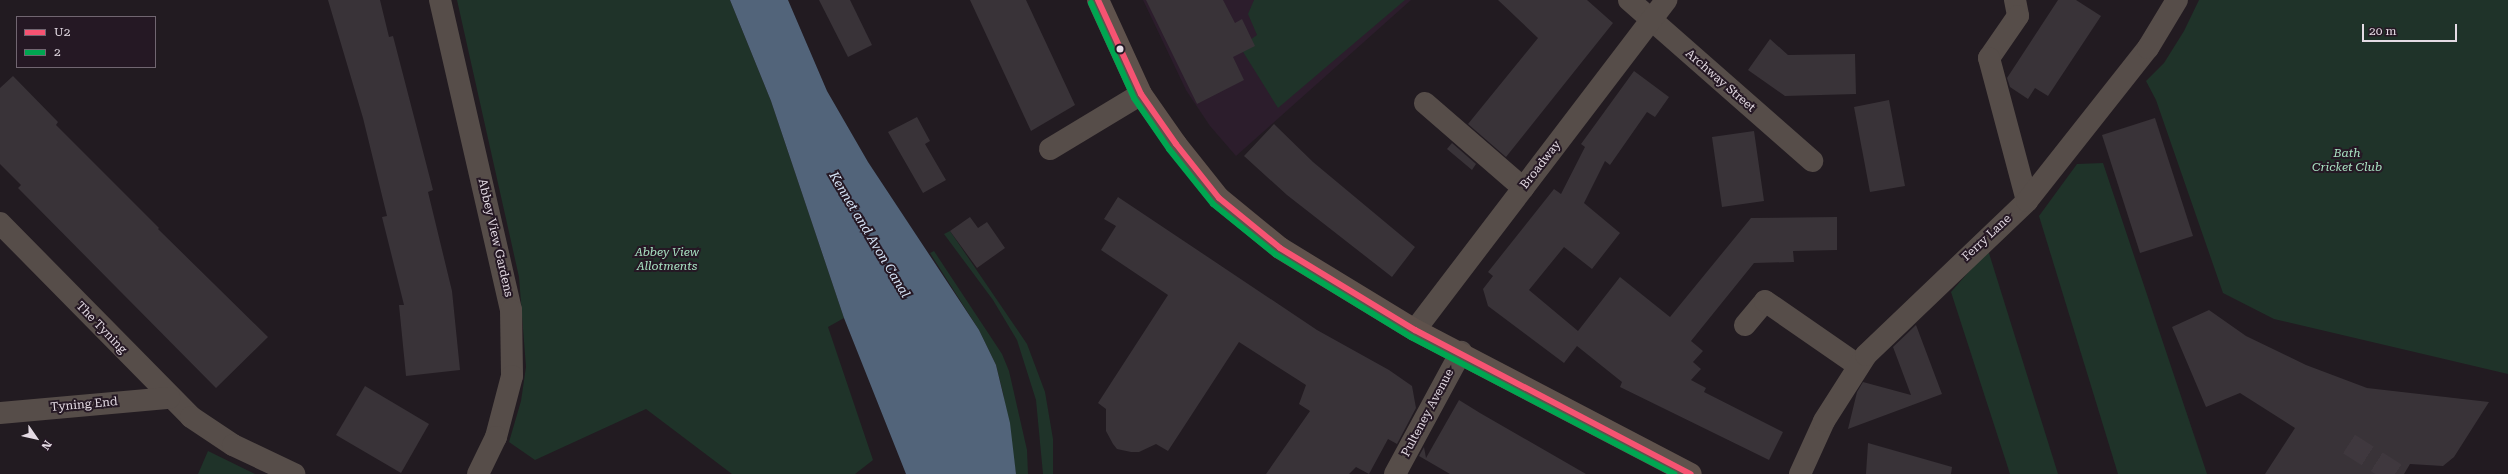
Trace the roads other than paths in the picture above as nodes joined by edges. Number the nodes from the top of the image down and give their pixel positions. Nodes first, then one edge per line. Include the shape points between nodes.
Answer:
1 (440, 0) edge
2 (1098, 0) edge
3 (1629, 0) edge
4 (1666, 0) edge
5 (2014, 0) edge
6 (2177, 0) edge
7 (1652, 21) junction
8 (1141, 94) junction
9 (1425, 103) dead end
10 (1050, 149) dead end
11 (1812, 161) dead end
12 (1523, 188) junction
13 (2027, 201) junction
14 (0, 223) edge
15 (1745, 325) dead end
16 (1415, 330) junction
17 (1461, 352) junction
18 (1859, 366) junction
19 (169, 398) junction
20 (0, 413) edge
21 (294, 474) edge
22 (478, 474) edge
23 (1395, 474) edge
24 (1691, 474) edge
25 (1800, 474) edge

1 - 22 street, Abbey View Gardens via 511,310 512,376 496,437
2 - 8 highway
3 - 7 street, Archway Street
4 - 7 street, Broadway
5 - 13 street via 2018,16 1989,58
6 - 13 street, Ferry Lane via 2148,48
7 - 11 street, Archway Street
7 - 12 street, Broadway
8 - 10 street
8 - 16 highway via 1219,198 1280,248
9 - 12 street
12 - 16 street, Broadway
13 - 18 street, Ferry Lane via 1866,355
14 - 19 street, The Tyning
15 - 18 street via 1765,301
16 - 17 highway
17 - 23 street, Pulteney Avenue
17 - 24 highway
18 - 25 street, Ferry Lane via 1824,421
19 - 20 street, Tyning End
19 - 21 street, The Tyning via 206,429

